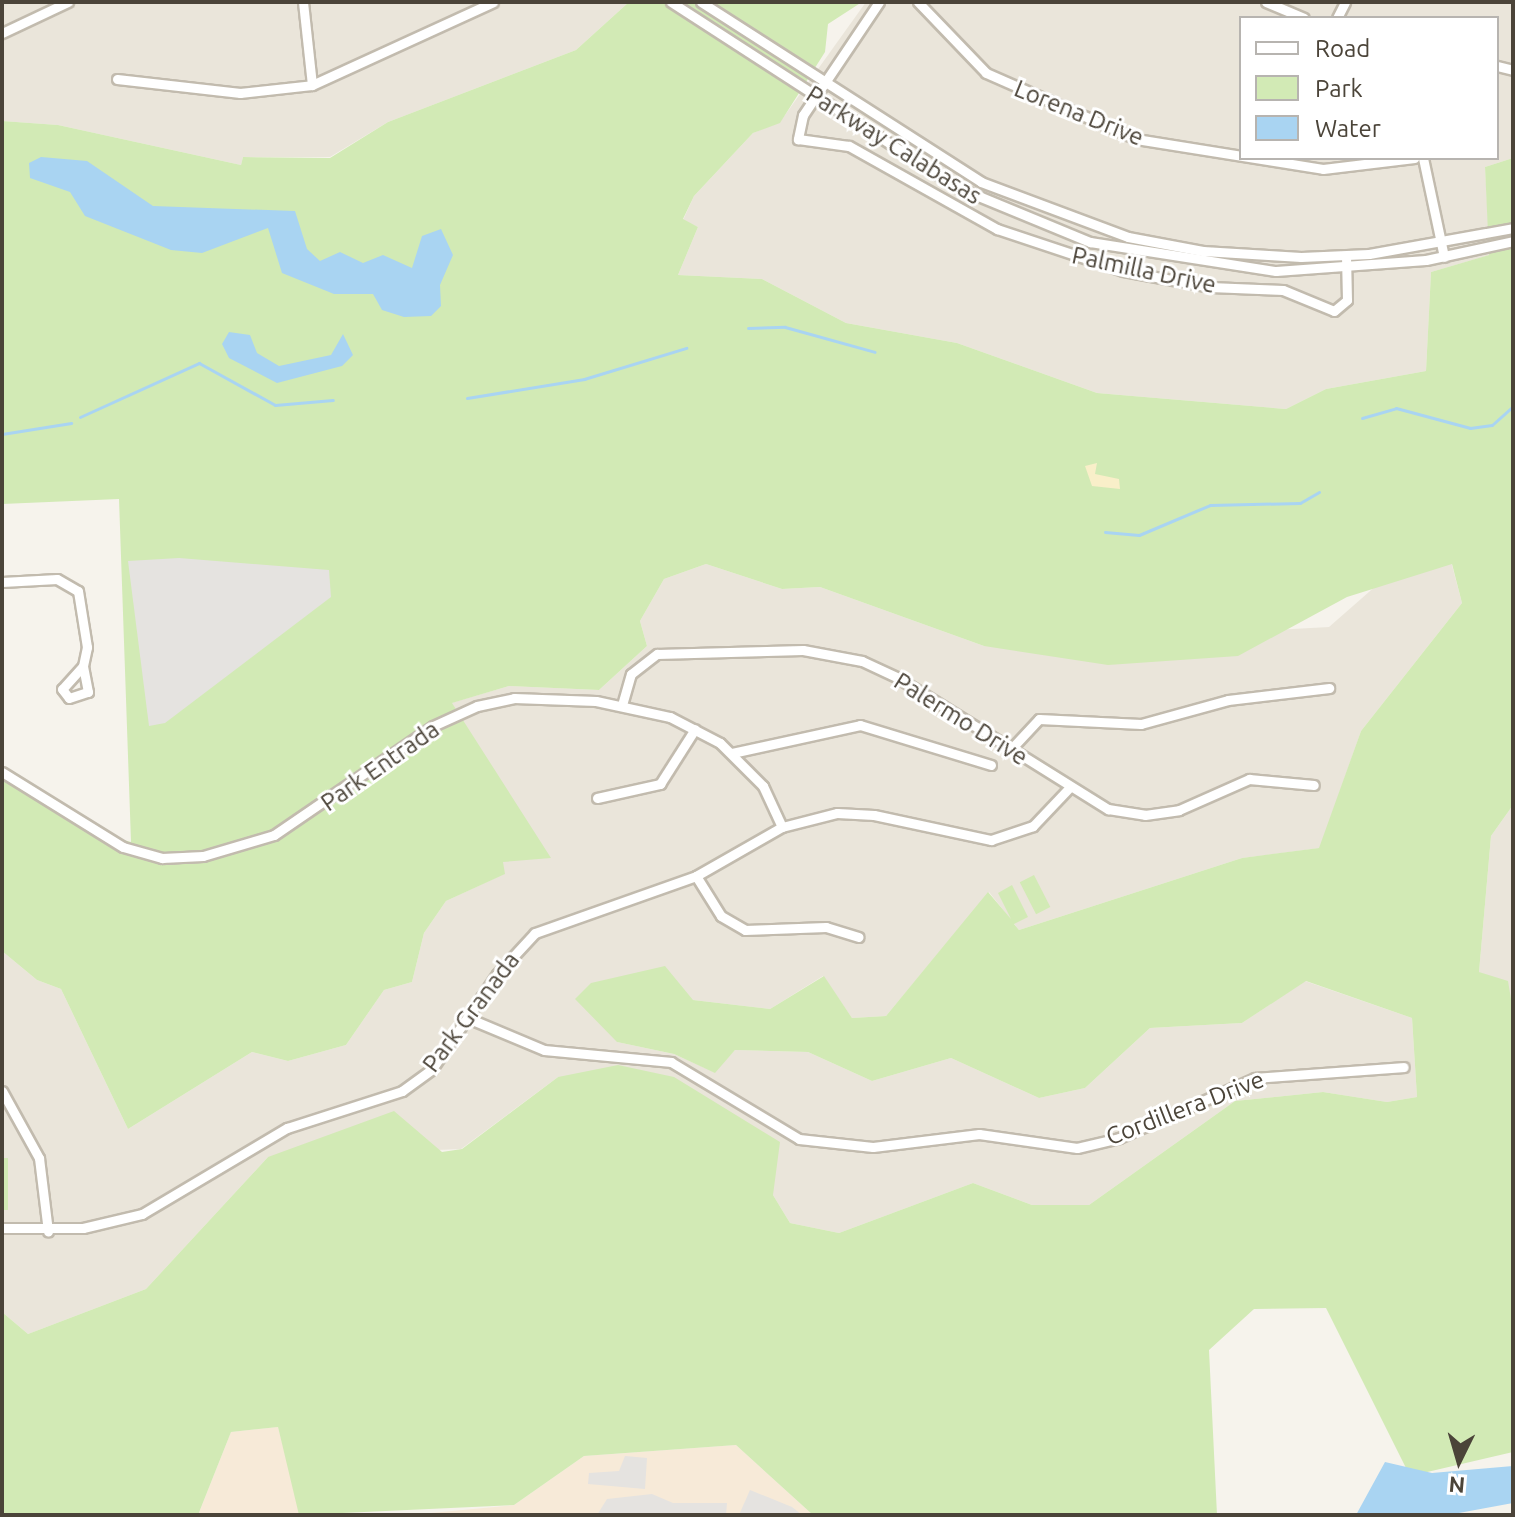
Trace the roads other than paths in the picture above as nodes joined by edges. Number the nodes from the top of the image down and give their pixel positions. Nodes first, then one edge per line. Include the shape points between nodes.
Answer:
1 (68, 2) edge
2 (303, 2) edge
3 (493, 2) edge
4 (671, 2) edge
5 (701, 2) edge
6 (879, 2) edge
7 (918, 2) edge
8 (1266, 2) edge
9 (1299, 16) edge
10 (2, 33) edge
11 (117, 79) dead end
12 (312, 85) junction
13 (823, 85) junction
14 (815, 96) junction
15 (1239, 156) edge
16 (1267, 160) edge
17 (1397, 160) edge
18 (1423, 160) edge
19 (1513, 228) edge
20 (1513, 241) edge
21 (1441, 243) junction
22 (1346, 256) junction
23 (1444, 257) junction
24 (1346, 270) junction
25 (2, 582) edge
26 (83, 666) dead end
27 (1329, 688) dead end
28 (622, 705) junction
29 (695, 729) junction
30 (1011, 749) junction
31 (732, 753) junction
32 (991, 765) dead end
33 (2, 772) edge
34 (1314, 785) dead end
35 (1069, 788) junction
36 (597, 798) dead end
37 (782, 827) junction
38 (696, 876) junction
39 (859, 937) dead end
40 (470, 1019) junction
41 (1404, 1067) dead end
42 (2, 1091) edge
43 (5, 1102) edge
44 (2, 1228) edge
45 (48, 1231) junction

1 - 10 street
2 - 12 street
3 - 12 street
4 - 14 street, Parkway Calabasas
5 - 13 street, Parkway Calabasas
6 - 13 street, Palmilla Drive
7 - 15 street, Lorena Drive via 986,73 1136,139
8 - 9 street
11 - 12 street via 240,93
13 - 14 street, Palmilla Drive
13 - 22 street, Parkway Calabasas via 956,169 1060,216 1203,251
14 - 24 street, Parkway Calabasas via 959,188 1090,242 1207,266
14 - 24 street, Palmilla Drive via 798,139 849,146 951,207 1082,260 1210,287 1283,290 1334,311 1347,300
16 - 17 street, Lorena Drive via 1323,169
18 - 21 street
19 - 21 street, Parkway Calabasas
20 - 23 street, Parkway Calabasas
21 - 22 street, Parkway Calabasas
21 - 23 street
22 - 24 street
23 - 24 street, Parkway Calabasas
25 - 26 street via 57,579 78,591 89,624
27 - 30 street via 1242,697 1141,724 1039,719
28 - 29 street, Park Entrada
28 - 30 street, Palermo Drive via 631,674 657,654 803,650 862,661 898,678
28 - 33 street, Park Entrada via 514,698 477,706 433,726 274,835 184,858 123,847
29 - 31 street, Park Entrada
29 - 36 street via 660,784
30 - 35 street, Palermo Drive
31 - 32 street via 860,725
31 - 37 street, Park Entrada via 763,786
34 - 35 street, Palermo Drive via 1249,779 1179,810 1145,815 1108,809
35 - 37 street, Park Granada via 1033,826 991,840 874,815 837,813
37 - 38 street, Park Granada
38 - 39 street via 721,916 745,930 826,927
38 - 40 street, Park Granada via 535,933 497,974
40 - 41 street, Cordillera Drive via 544,1050 671,1062 799,1139 873,1147 979,1134 1077,1148 1119,1138 1255,1078
40 - 45 street, Park Granada via 432,1069 402,1091 287,1128 142,1214
42 - 43 street
43 - 45 street via 39,1158
44 - 45 street, Park Granada

